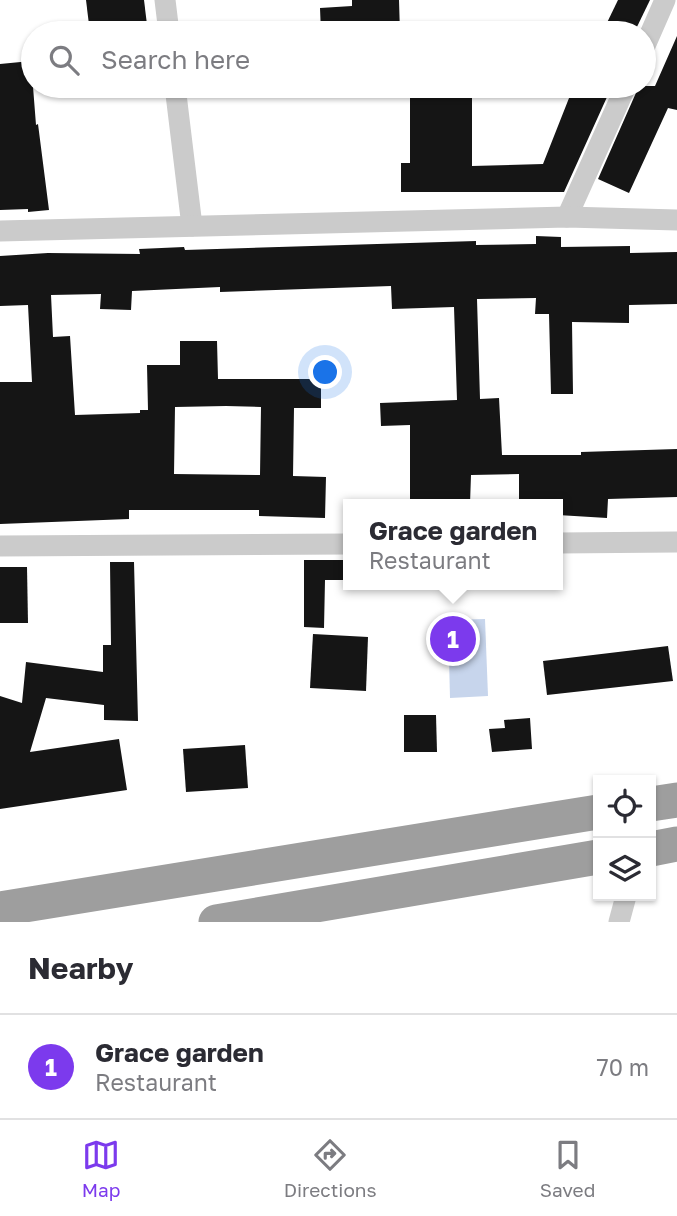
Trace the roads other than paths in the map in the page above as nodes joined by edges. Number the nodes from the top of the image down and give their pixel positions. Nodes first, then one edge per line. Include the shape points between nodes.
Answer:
1 (165, 0) edge
2 (665, 0) edge
3 (168, 21) edge
4 (656, 21) edge
5 (176, 98) edge
6 (621, 98) edge
7 (567, 217) junction
8 (677, 220) edge
9 (192, 226) junction
10 (0, 231) edge
11 (677, 542) edge
12 (563, 543) edge
13 (343, 544) edge
14 (0, 546) edge
15 (677, 800) edge
16 (656, 803) edge
17 (593, 813) edge
18 (677, 844) edge
19 (656, 848) edge
20 (593, 858) edge
21 (625, 901) edge
22 (0, 909) edge
23 (216, 922) edge
24 (620, 922) edge

1 - 3 street
2 - 4 street
5 - 9 street
6 - 7 street
7 - 8 street
7 - 9 street
9 - 10 street
11 - 12 street
13 - 14 street
15 - 16 highway
17 - 22 highway
18 - 19 highway
20 - 23 highway
21 - 24 street

